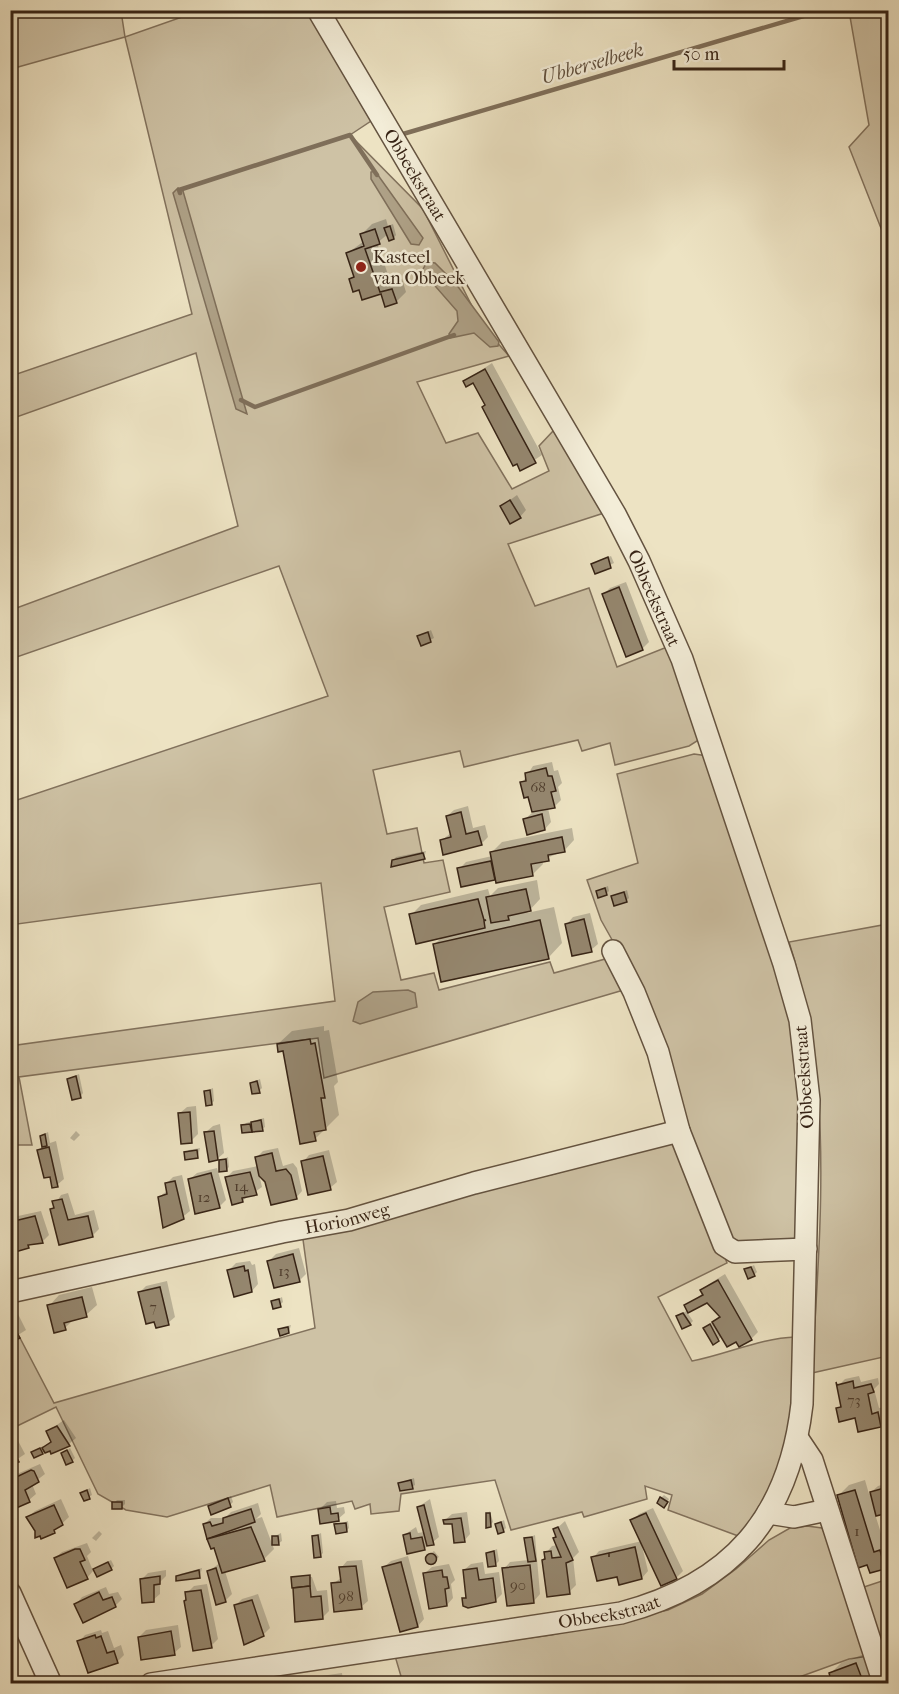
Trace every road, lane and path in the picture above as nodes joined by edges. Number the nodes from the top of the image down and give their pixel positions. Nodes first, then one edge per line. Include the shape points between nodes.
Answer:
1 (318, 10) edge
2 (613, 951) dead end
3 (679, 1131) junction
4 (806, 1249) junction
5 (10, 1292) edge
6 (798, 1439) junction
7 (827, 1510) junction
8 (768, 1513) junction
9 (10, 1593) edge
10 (51, 1683) edge
11 (151, 1683) edge
12 (884, 1683) edge

1 - 4 street, Obbeekstraat via 615,514 682,660 800,1020 809,1100
2 - 3 street via 658,1052
3 - 4 street via 724,1245 735,1252
3 - 5 street, Horionweg via 474,1183 348,1220
4 - 6 street, Obbeekstraat
6 - 7 street via 812,1460
6 - 8 street, Obbeekstraat
7 - 8 street via 794,1517
7 - 12 street
8 - 11 street, Obbeekstraat via 743,1547 684,1592 658,1603 621,1613
9 - 10 street

